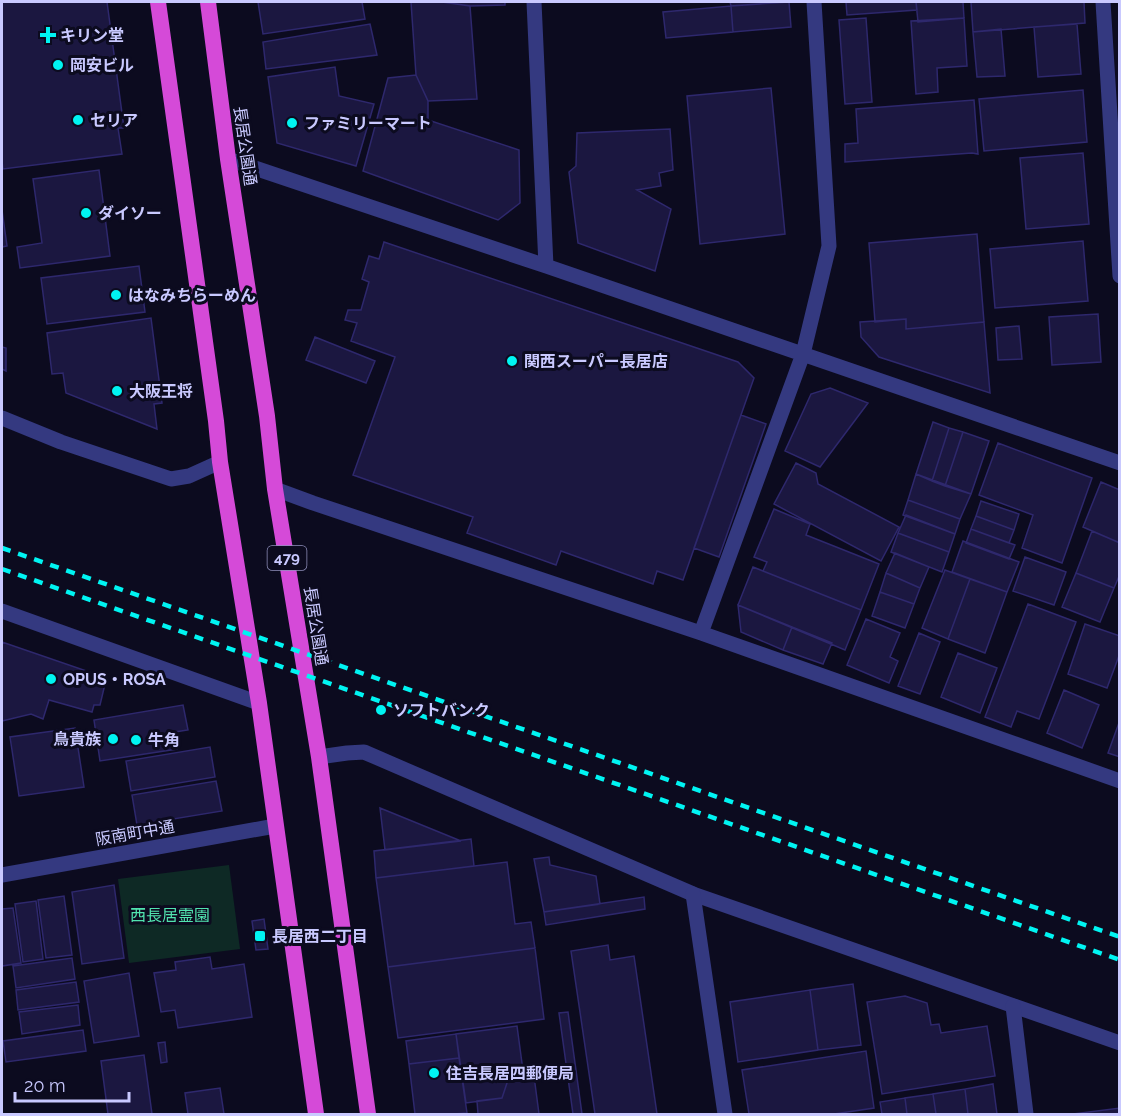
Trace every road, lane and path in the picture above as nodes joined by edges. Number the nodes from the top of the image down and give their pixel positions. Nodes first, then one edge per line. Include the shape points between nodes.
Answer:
1 (158, 2) edge
2 (208, 2) edge
3 (534, 2) edge
4 (814, 2) edge
5 (1102, 2) edge
6 (228, 159) junction
7 (546, 266) junction
8 (1119, 276) edge
9 (803, 354) junction
10 (2, 418) edge
11 (219, 462) junction
12 (1119, 463) edge
13 (275, 489) junction
14 (2, 611) edge
15 (701, 633) junction
16 (259, 703) junction
17 (319, 757) junction
18 (1119, 781) edge
19 (275, 826) junction
20 (2, 875) edge
21 (693, 894) junction
22 (1014, 1006) junction
23 (1119, 1043) edge
24 (316, 1114) edge
25 (368, 1114) edge
26 (725, 1114) edge
27 (1026, 1114) edge

1 - 11 highway
2 - 6 highway, 長居公園通 / 479
3 - 7 street
4 - 9 street via 829,246
5 - 8 street
6 - 7 street
6 - 13 highway, 長居公園通 / 479
7 - 9 street
9 - 12 street
9 - 15 street
10 - 11 street via 171,479 189,476
11 - 16 highway
13 - 15 street
13 - 17 highway, 長居公園通 / 479
14 - 16 street
15 - 18 street
16 - 19 highway
17 - 21 street via 364,752
17 - 25 highway, 長居公園通 / 479
19 - 20 street, 阪南町中通
19 - 24 highway
21 - 22 street
21 - 26 street
22 - 23 street
22 - 27 street

